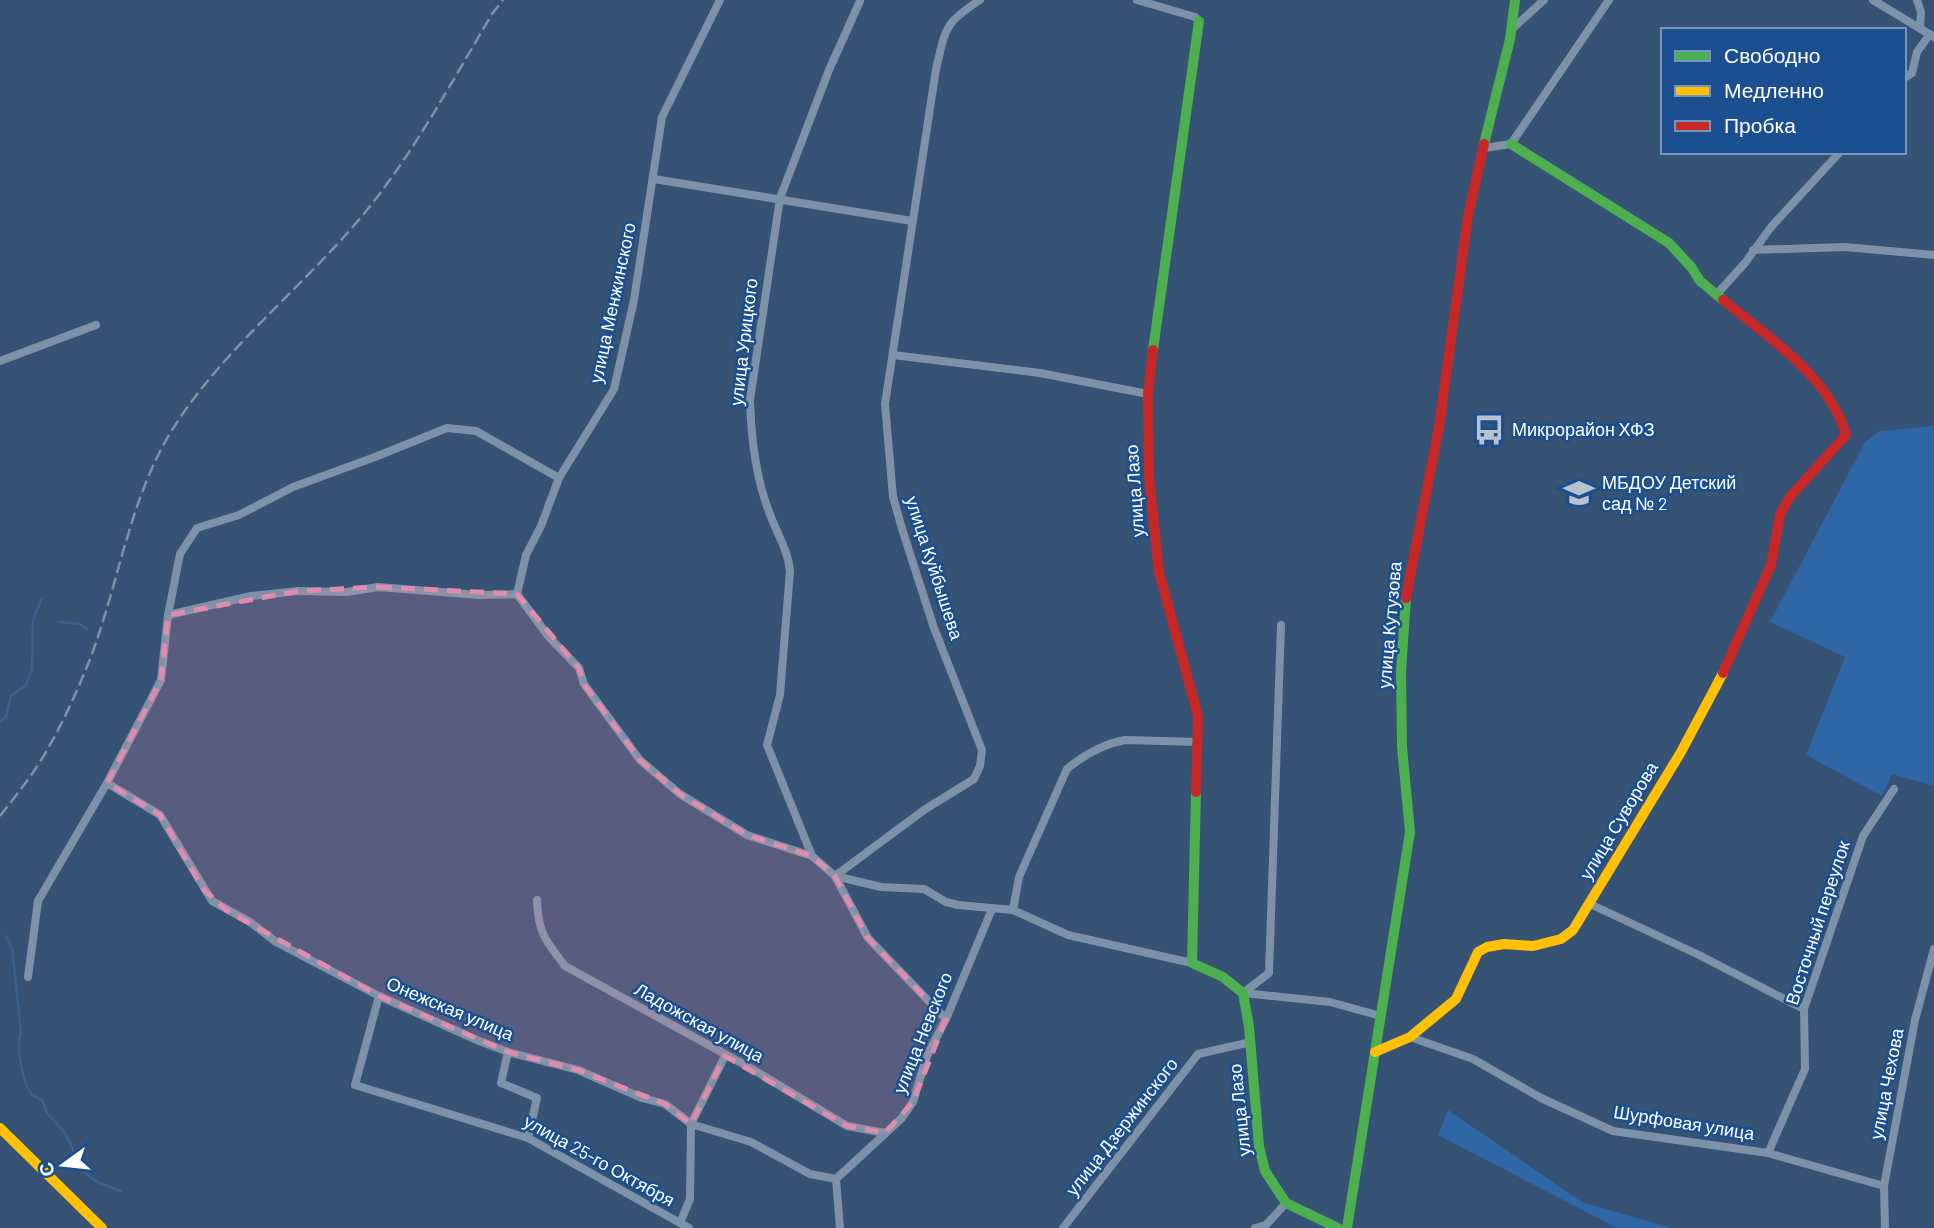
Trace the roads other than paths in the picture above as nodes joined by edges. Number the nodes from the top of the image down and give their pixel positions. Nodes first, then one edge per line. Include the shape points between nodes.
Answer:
1 (720, 0) edge
2 (980, 0) edge
3 (1137, 0) edge
4 (1515, 0) edge
5 (1544, 0) edge
6 (1609, 0) edge
7 (1873, 0) edge
8 (1917, 0) edge
9 (860, 1) edge
10 (1199, 21) joint
11 (1920, 28) junction
12 (1512, 29) junction
13 (1932, 35) edge
14 (1906, 77) edge
15 (1511, 144) junction
16 (1484, 148) junction
17 (1838, 154) edge
18 (654, 179) junction
19 (780, 198) junction
20 (912, 221) junction
21 (1754, 250) junction
22 (1934, 254) edge
23 (1716, 295) junction
24 (96, 325) dead end
25 (893, 355) junction
26 (0, 361) edge
27 (1149, 394) junction
28 (559, 478) junction
29 (517, 594) junction
30 (168, 615) junction
31 (1280, 625) dead end
32 (1198, 742) junction
33 (107, 783) junction
34 (1894, 789) dead end
35 (812, 856) junction
36 (835, 876) junction
37 (537, 900) dead end
38 (1590, 904) junction
39 (992, 909) junction
40 (1013, 910) junction
41 (1934, 948) edge
42 (1192, 963) junction
43 (28, 977) dead end
44 (1243, 993) junction
45 (379, 996) junction
46 (1804, 1009) junction
47 (1381, 1016) junction
48 (946, 1019) junction
49 (1410, 1037) junction
50 (1251, 1042) junction
51 (508, 1052) junction
52 (1375, 1052) junction
53 (725, 1056) junction
54 (691, 1124) junction
55 (0, 1128) edge
56 (885, 1133) junction
57 (528, 1138) junction
58 (1768, 1153) junction
59 (836, 1179) junction
60 (1884, 1186) junction
61 (1286, 1203) junction
62 (680, 1223) junction
63 (102, 1228) edge
64 (689, 1228) edge
65 (839, 1228) edge
66 (1063, 1228) edge
67 (1255, 1228) edge
68 (1338, 1228) edge
69 (1347, 1228) edge
70 (1885, 1228) edge

1 - 18 street, улица Менжинского via 662,117
2 - 20 street, улица Куйбышева via 946,27
3 - 10 street, улица Лазо
4 - 12 street, улица Кутузова
5 - 12 street
6 - 15 street
7 - 11 street
8 - 11 street
9 - 19 street, улица Урицкого
10 - 27 street, улица Лазо
11 - 13 street
12 - 16 street, улица Кутузова
13 - 14 street via 1917,52 1912,73
15 - 16 street
15 - 23 street via 1669,243
16 - 47 street, улица Кутузова via 1468,216 1439,427 1407,585 1401,672 1410,832
17 - 21 street
18 - 19 street
18 - 28 street, улица Менжинского via 614,388
19 - 20 street
19 - 35 street, улица Урицкого via 750,400 751,430 764,496 790,571 780,695 767,745
20 - 25 street, улица Куйбышева
21 - 22 street via 1845,247
21 - 23 street
23 - 38 street, улица Суворова via 1806,368 1846,428 1846,435 1789,498 1780,515 1771,565 1727,666
24 - 26 street
25 - 27 street via 1040,373
25 - 36 street, улица Куйбышева via 885,404 893,497 933,628 982,750 974,779
27 - 32 street, улица Лазо via 1149,476 1159,572 1198,716
28 - 29 street, улица Менжинского via 526,555
28 - 30 street via 476,430 447,428 197,528 180,554
29 - 30 street via 378,587 298,591 251,596
29 - 35 street via 579,668 584,684 640,760 680,794 747,835
30 - 33 street via 161,680
31 - 44 street via 1269,973
32 - 40 street via 1114,742 1067,769 1019,877
32 - 42 street, улица Лазо
33 - 43 street via 38,901
33 - 45 street, Онежская улица via 160,814 212,901 276,942
34 - 46 street, Восточный переулок via 1863,836
35 - 36 street
36 - 39 street via 881,887 924,888 946,902
36 - 48 street via 868,938
37 - 53 street, Ладожская улица via 538,923 565,966
38 - 46 street
38 - 49 street, улица Суворова via 1562,939 1533,946 1504,944 1478,952 1456,999
39 - 40 street
39 - 48 street, улица Невского
40 - 42 street via 1068,935
41 - 60 street, улица Чехова via 1915,1020
42 - 44 street via 1223,977
44 - 47 street via 1330,1002
44 - 50 street, улица Лазо
45 - 51 street, Онежская улица
45 - 57 street, улица 25-го Октября via 355,1085
46 - 58 street, Восточный переулок via 1805,1069
47 - 52 street, улица Кутузова
48 - 56 street, улица Невского via 927,1056 913,1102
49 - 52 street, улица Суворова
49 - 58 street, Шурфовая улица via 1473,1059 1541,1098 1613,1131
50 - 61 street, улица Лазо via 1259,1146 1265,1171
50 - 66 street, улица Дзержинского via 1198,1054
51 - 54 street, Онежская улица via 578,1070 665,1104
51 - 57 street via 501,1083 537,1098
52 - 69 street, улица Кутузова
53 - 54 street
53 - 56 street, Ладожская улица via 847,1126
54 - 59 street, Онежская улица via 751,1142 810,1174
54 - 62 street via 690,1199
55 - 63 street
56 - 59 street, улица Невского
57 - 62 street, улица 25-го Октября
58 - 60 street, Шурфовая улица
59 - 65 street
60 - 70 street, улица Чехова
61 - 67 street via 1266,1225
61 - 68 street
62 - 64 street, улица 25-го Октября

